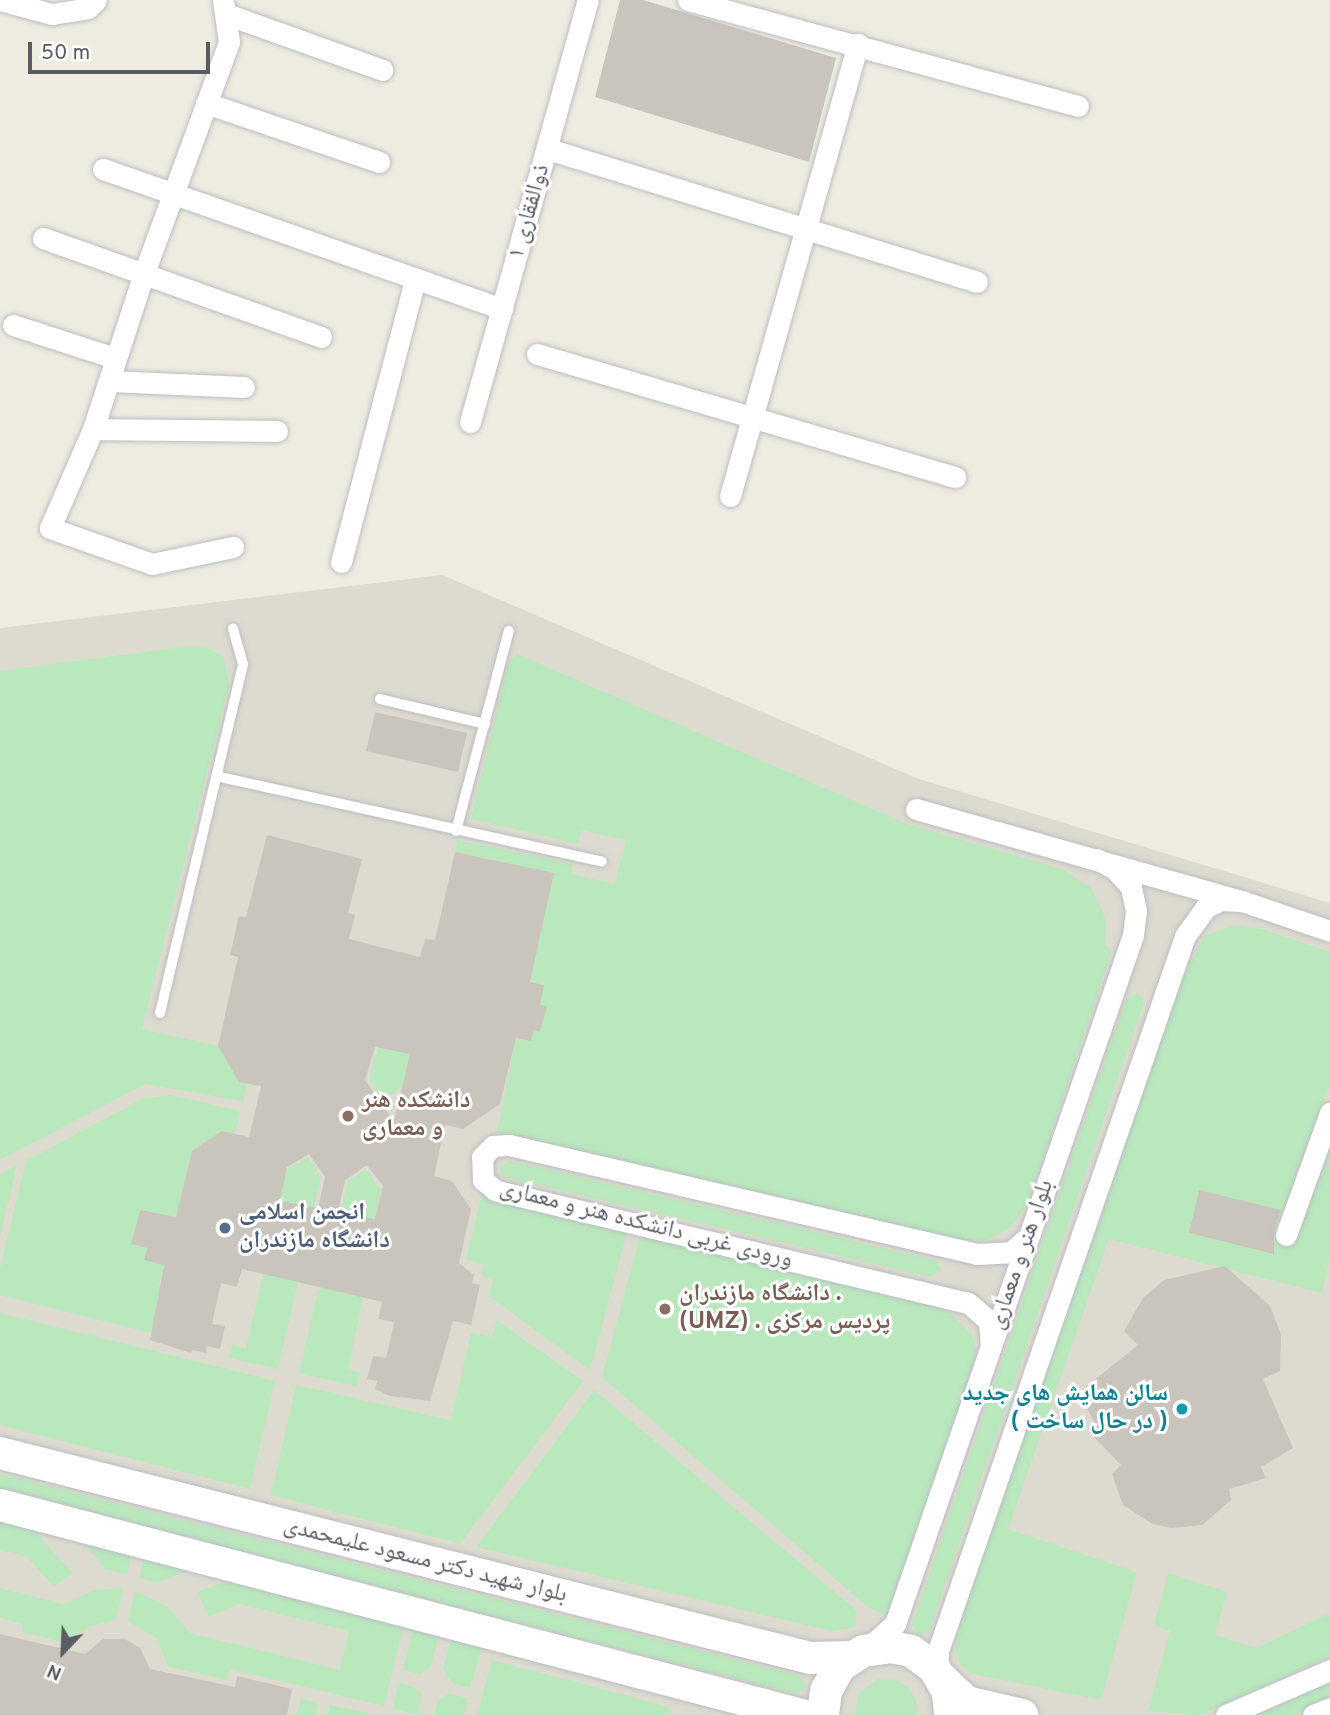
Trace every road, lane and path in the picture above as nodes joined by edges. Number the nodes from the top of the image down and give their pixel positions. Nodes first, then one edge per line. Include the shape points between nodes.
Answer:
1 (0, 0) edge
2 (96, 0) edge
3 (588, 0) edge
4 (688, 0) edge
5 (225, 7) edge
6 (858, 44) junction
7 (382, 70) dead end
8 (206, 103) junction
9 (1078, 106) dead end
10 (548, 149) junction
11 (379, 162) dead end
12 (103, 169) dead end
13 (173, 194) junction
14 (809, 230) junction
15 (43, 238) dead end
16 (144, 273) junction
17 (415, 279) junction
18 (977, 282) dead end
19 (502, 309) junction
20 (13, 325) dead end
21 (321, 337) dead end
22 (537, 354) dead end
23 (115, 358) junction
24 (110, 380) junction
25 (244, 387) dead end
26 (754, 416) junction
27 (470, 422) dead end
28 (93, 429) junction
29 (277, 430) dead end
30 (955, 477) dead end
31 (730, 496) dead end
32 (233, 547) dead end
33 (341, 562) dead end
34 (233, 628) dead end
35 (509, 632) dead end
36 (380, 699) dead end
37 (485, 724) junction
38 (220, 777) junction
39 (916, 809) dead end
40 (456, 831) junction
41 (1096, 859) junction
42 (602, 862) dead end
43 (1242, 901) junction
44 (1330, 931) edge
45 (160, 1013) dead end
46 (1330, 1113) edge
47 (1286, 1235) dead end
48 (1028, 1237) junction
49 (991, 1346) junction
50 (0, 1453) edge
51 (0, 1505) edge
52 (857, 1654) junction
53 (1330, 1670) edge
54 (940, 1676) junction
55 (1330, 1708) edge
56 (802, 1715) edge
57 (823, 1715) edge
58 (950, 1715) edge
59 (1022, 1715) edge
60 (1226, 1715) edge
61 (1313, 1715) edge

1 - 2 street via 52,14 88,8
3 - 10 street, ذوالفقاری ۱
4 - 6 street
5 - 7 street
5 - 8 street via 229,42
6 - 9 street
6 - 14 street
8 - 11 street
8 - 13 street
10 - 14 street
10 - 19 street, ذوالفقاری ۱
12 - 13 street
13 - 16 street
13 - 17 street
14 - 18 street
14 - 26 street
15 - 16 street
16 - 21 street
16 - 23 street
17 - 19 street
17 - 33 street
19 - 27 street, ذوالفقاری ۱
20 - 23 street
22 - 26 street
23 - 24 street
24 - 25 street
24 - 28 street
26 - 30 street
26 - 31 street
28 - 29 street
28 - 32 street via 50,528 152,564
34 - 38 lane via 243,664
35 - 37 lane
36 - 37 lane
37 - 40 lane
38 - 40 lane
38 - 45 lane
39 - 41 street
40 - 42 lane
41 - 43 street
41 - 48 street, بلوار هنر و معماری via 1126,881 1134,895 1136,919
43 - 44 street
43 - 54 street, بلوار هنر و معماری via 1221,900 1205,908 1185,936 938,1651
46 - 47 street
48 - 49 street, بلوار هنر و معماری
48 - 49 street, ورودی غربی دانشکده هنر و معماری via 1011,1252 976,1254 509,1144 494,1146 482,1157 483,1180 495,1190 968,1303 989,1321
49 - 52 street, بلوار هنر و معماری via 895,1624 888,1635
50 - 52 main road, بلوار شهید دکتر مسعود علیمحمدی via 810,1658
51 - 56 main road
52 - 54 main road, بلوار شهید دکتر مسعود علیمحمدی via 905,1649
52 - 57 main road via 828,1684
53 - 60 street
54 - 58 main road
54 - 59 main road via 951,1692 967,1702
55 - 61 street

